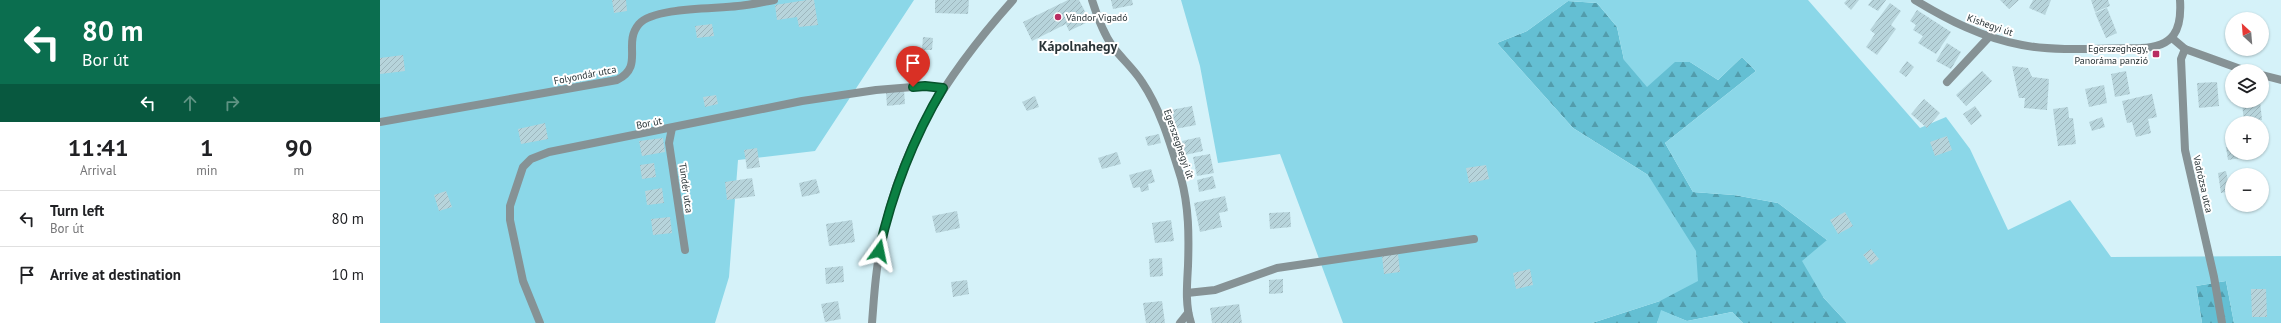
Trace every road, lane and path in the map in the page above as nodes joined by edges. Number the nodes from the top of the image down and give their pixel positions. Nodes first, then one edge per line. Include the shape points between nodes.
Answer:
1 (774, 0) edge
2 (1013, 0) edge
3 (1092, 0) edge
4 (1915, 0) edge
5 (2180, 0) edge
6 (1989, 37) junction
7 (2172, 38) junction
8 (2185, 49) junction
9 (2227, 64) edge
10 (2269, 77) edge
11 (2281, 80) edge
12 (1947, 82) dead end
13 (943, 88) junction
14 (380, 122) edge
15 (672, 128) junction
16 (1474, 239) dead end
17 (685, 250) dead end
18 (1187, 293) junction
19 (1188, 313) junction
20 (540, 323) edge
21 (872, 323) edge
22 (1180, 323) edge
23 (1191, 323) edge
24 (2222, 323) edge

1 - 14 street, Folyondár utca via 650,17 640,24 634,33 632,66 626,76 617,80
2 - 13 street via 972,47
3 - 18 street, Egerszeghegyi út via 1112,46 1142,81 1150,96 1181,179 1187,200
4 - 6 street, Kishegyi út via 1958,24
5 - 7 street via 2179,25
6 - 7 street, Kishegyi út via 2022,46 2058,48 2153,48
6 - 12 street
7 - 8 street
8 - 9 street
8 - 24 street, Vadrózsa utca via 2181,59 2185,150
10 - 11 street
13 - 15 street, Bor út via 925,86 876,90 802,101
13 - 21 street via 905,163 888,212 879,251
15 - 17 street, Tündér utca via 669,143
15 - 20 street, Bor út via 549,152 531,159 523,167 510,206 510,220 523,281
16 - 18 street via 1278,268 1215,290
18 - 19 street, Egerszeghegyi út
19 - 22 street
19 - 23 street, Egerszeghegyi út

